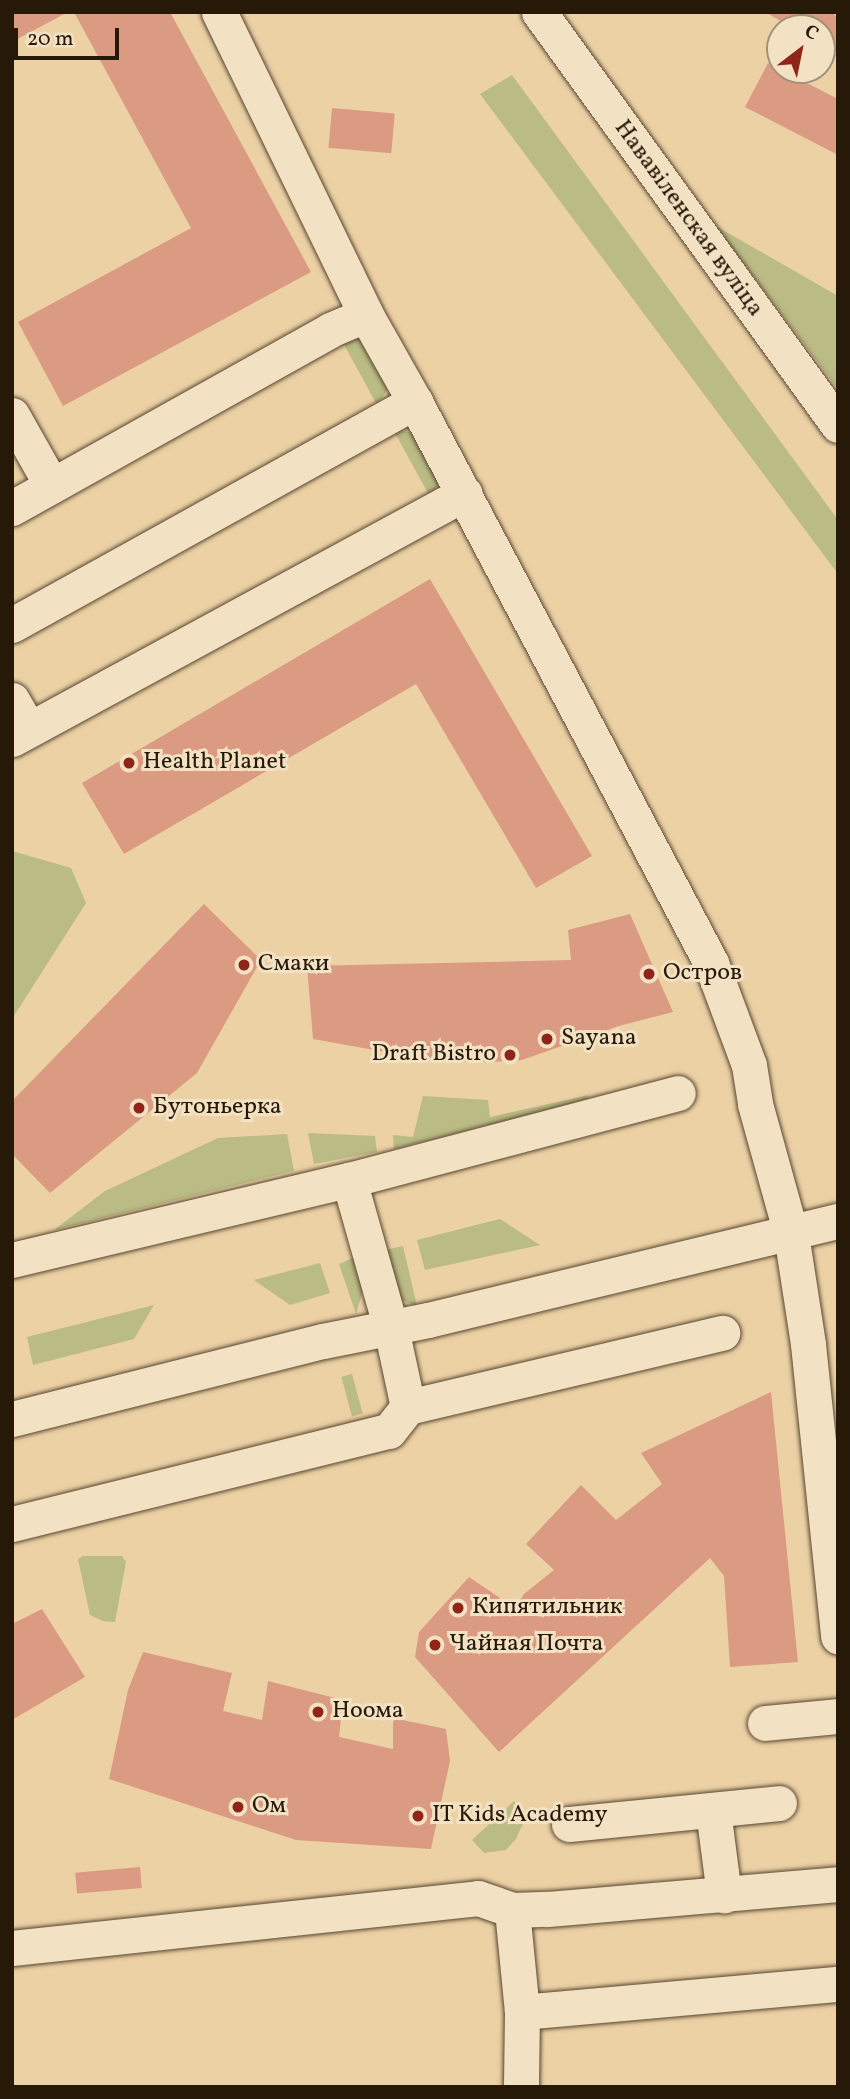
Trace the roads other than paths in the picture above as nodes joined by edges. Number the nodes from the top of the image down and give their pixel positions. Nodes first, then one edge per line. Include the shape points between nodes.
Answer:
1 (219, 12) edge
2 (540, 12) edge
3 (366, 315) junction
4 (415, 402) junction
5 (12, 415) edge
6 (838, 425) edge
7 (52, 486) junction
8 (465, 493) junction
9 (12, 509) edge
10 (12, 625) edge
11 (18, 723) edge
12 (678, 1093) dead end
13 (349, 1180) junction
14 (838, 1221) edge
15 (792, 1234) junction
16 (12, 1260) edge
17 (391, 1328) junction
18 (722, 1333) dead end
19 (408, 1407) junction
20 (12, 1419) edge
21 (12, 1524) edge
22 (838, 1636) edge
23 (838, 1716) edge
24 (765, 1723) dead end
25 (779, 1803) dead end
26 (713, 1810) junction
27 (569, 1824) dead end
28 (838, 1884) edge
29 (724, 1895) junction
30 (512, 1910) junction
31 (12, 1948) edge
32 (838, 1984) edge
33 (522, 2012) junction
34 (521, 2087) edge

1 - 3 street
2 - 6 street, Нававіленская вуліца
3 - 4 street
3 - 7 street via 330,330
4 - 8 street
4 - 10 street
5 - 7 street
7 - 9 street
8 - 11 street
8 - 15 street via 711,963 749,1065 755,1104
12 - 13 street
13 - 16 street
13 - 17 street
14 - 15 street
15 - 17 street
15 - 22 street
17 - 19 street
17 - 20 street
18 - 19 street
19 - 21 street via 389,1431
23 - 24 street
25 - 26 street
26 - 27 street
26 - 29 street
28 - 29 street
29 - 30 street
30 - 31 street via 478,1898
30 - 33 street
32 - 33 street
33 - 34 street

